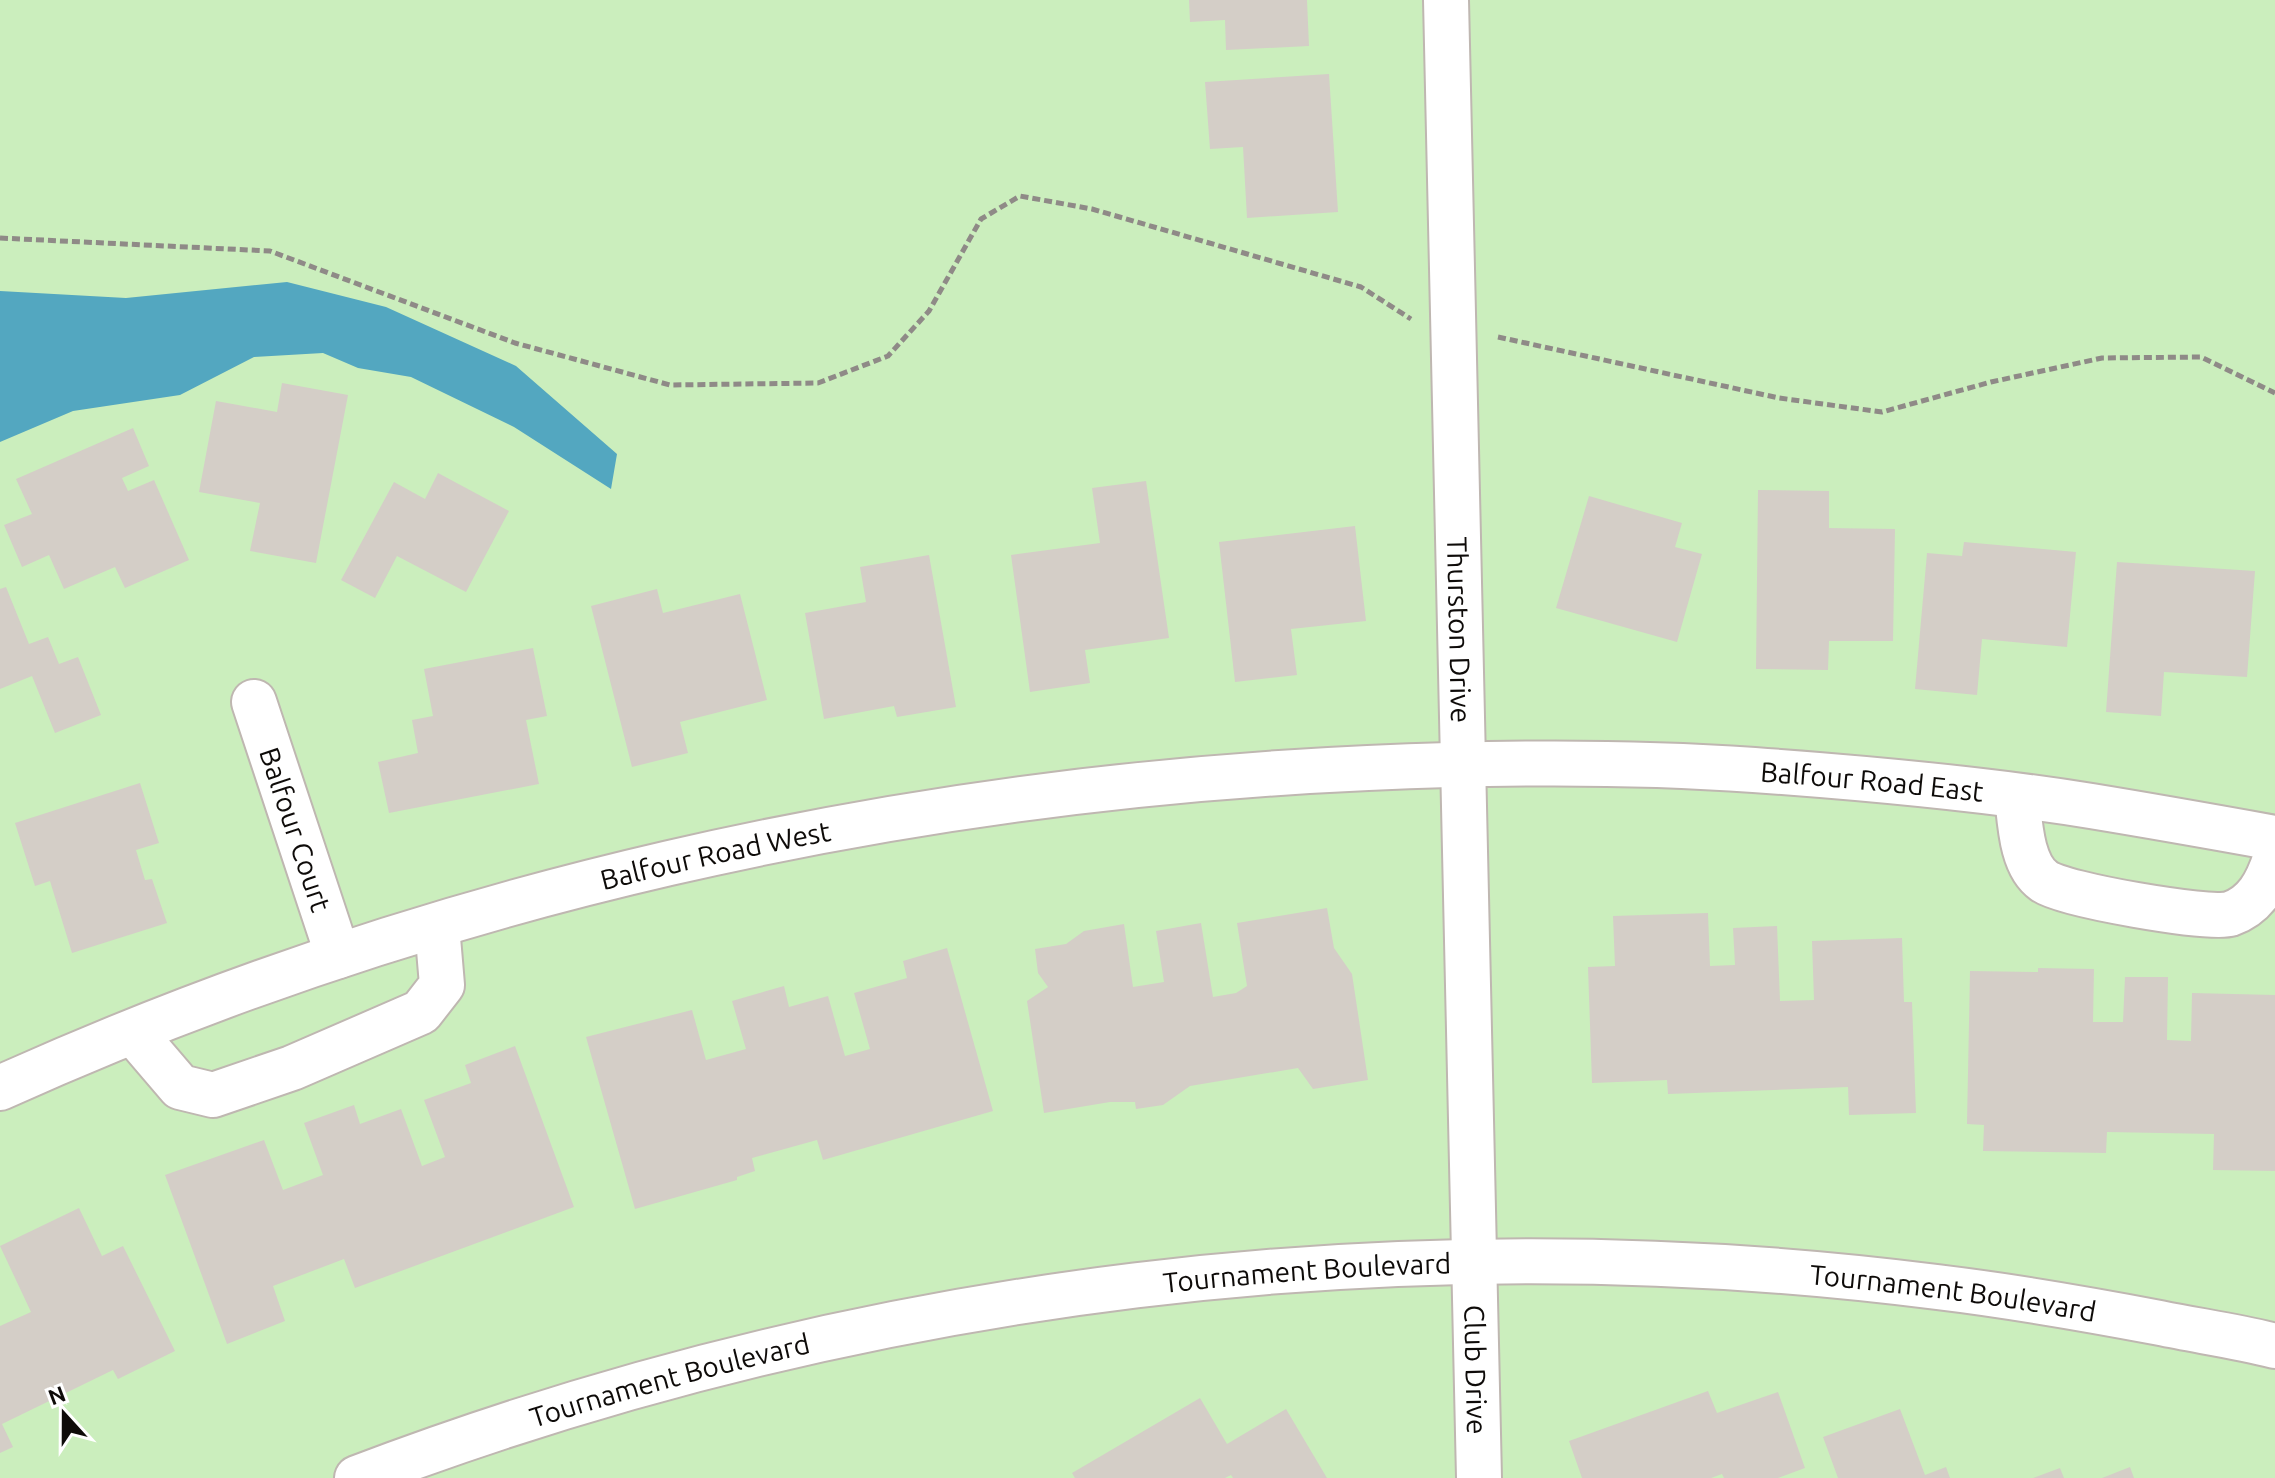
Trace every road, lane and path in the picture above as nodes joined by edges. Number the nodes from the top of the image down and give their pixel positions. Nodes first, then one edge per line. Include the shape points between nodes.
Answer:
1 (1446, 0) edge
2 (0, 238) edge
3 (1454, 328) junction
4 (2275, 393) edge
5 (254, 702) dead end
6 (1464, 764) junction
7 (2017, 796) junction
8 (2275, 838) edge
9 (2275, 859) edge
10 (437, 926) junction
11 (338, 956) junction
12 (133, 1032) junction
13 (0, 1088) edge
14 (1475, 1260) junction
15 (2275, 1346) edge
16 (357, 1478) edge
17 (1479, 1478) edge

1 - 3 street, Thurston Drive
2 - 3 path via 270,251 515,343 670,385 818,383 888,356 929,311 981,219 1020,196 1092,209 1361,287 1419,324
3 - 4 path via 1779,398 1882,412 2102,358 2201,357
3 - 6 street, Thurston Drive
5 - 11 street, Balfour Court
6 - 7 street, Balfour Road East via 1748,770
6 - 10 street, Balfour Road West via 1268,772 1073,791 895,817 688,858
6 - 14 street, Thurston Drive
7 - 8 street, Balfour Road East
7 - 9 street via 2025,855 2043,881 2070,891 2154,908 2228,915 2254,901
10 - 11 street, Balfour Road West
10 - 12 street via 442,985 421,1012 292,1068 213,1095 180,1087
11 - 12 street, Balfour Road West
12 - 13 street, Balfour Road West
14 - 15 street, Tournament Boulevard via 1696,1264 1855,1276 2036,1299
14 - 16 street, Tournament Boulevard via 1293,1268 1112,1287 931,1315 753,1353 621,1389
14 - 17 street, Club Drive

